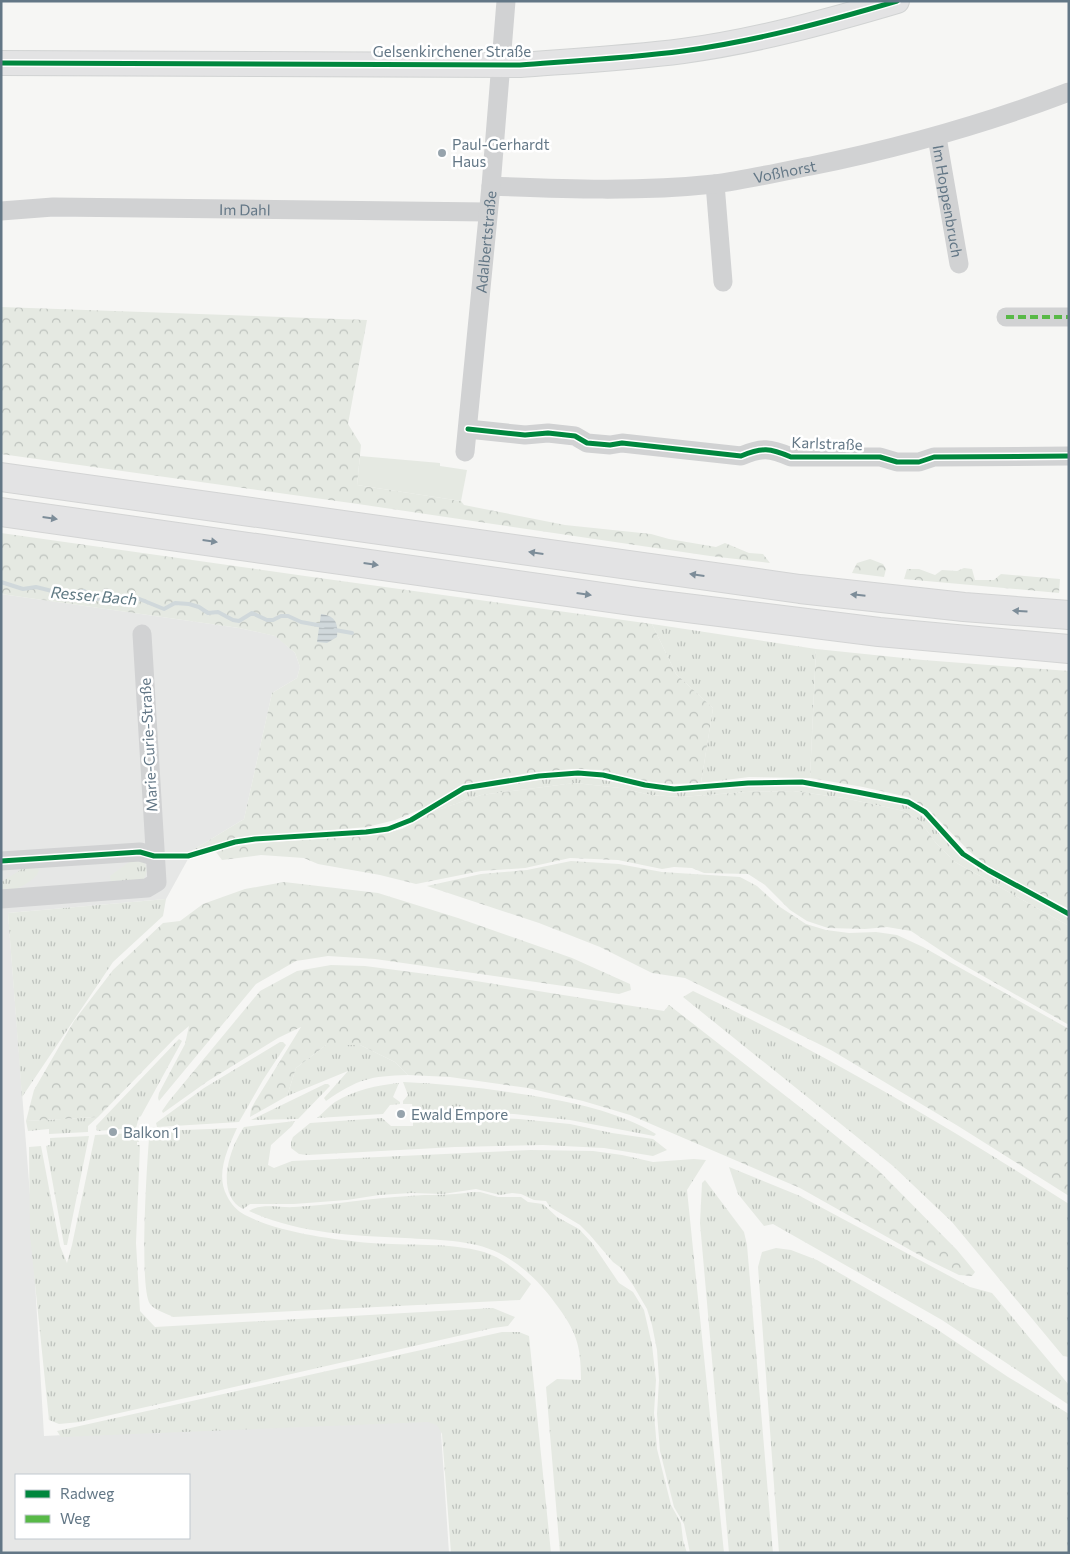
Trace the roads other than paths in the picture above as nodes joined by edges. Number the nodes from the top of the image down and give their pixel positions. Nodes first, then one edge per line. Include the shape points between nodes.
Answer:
1 (506, 1) edge
2 (897, 1) edge
3 (1, 63) edge
4 (501, 65) junction
5 (1069, 92) edge
6 (937, 137) junction
7 (715, 184) junction
8 (491, 186) junction
9 (1, 211) edge
10 (488, 212) junction
11 (959, 264) dead end
12 (723, 282) dead end
13 (1006, 317) dead end
14 (1069, 317) edge
15 (468, 429) junction
16 (465, 452) dead end
17 (1069, 456) edge
18 (1, 477) edge
19 (1, 512) edge
20 (1069, 615) edge
21 (142, 634) dead end
22 (1069, 649) edge
23 (154, 856) junction
24 (1, 861) edge
25 (1, 899) edge

1 - 4 street, Adalbertstraße
2 - 4 main road, Gelsenkirchener Straße via 770,36 684,51
3 - 4 main road, Gelsenkirchener Straße
4 - 8 street, Adalbertstraße
5 - 6 street, Voßhorst
6 - 7 street, Voßhorst
6 - 11 street, Im Hoppenbruch
7 - 8 street, Voßhorst via 577,189
7 - 12 street
8 - 10 street, Adalbertstraße
9 - 10 street, Im Dahl via 53,207
10 - 15 street, Adalbertstraße
13 - 14 street
15 - 16 street, Adalbertstraße
15 - 17 street, Karlstraße via 525,435 548,433 575,436 587,443 622,443 741,456 757,449 777,451 791,457 880,457 897,462 919,462 934,457
20 -> 18 highway via 964,607 790,587
19 -> 22 highway via 638,602 879,632
21 - 23 street, Marie-Curie-Straße
23 - 24 street via 140,852
23 - 25 street, Marie-Curie-Straße via 157,882 147,888

